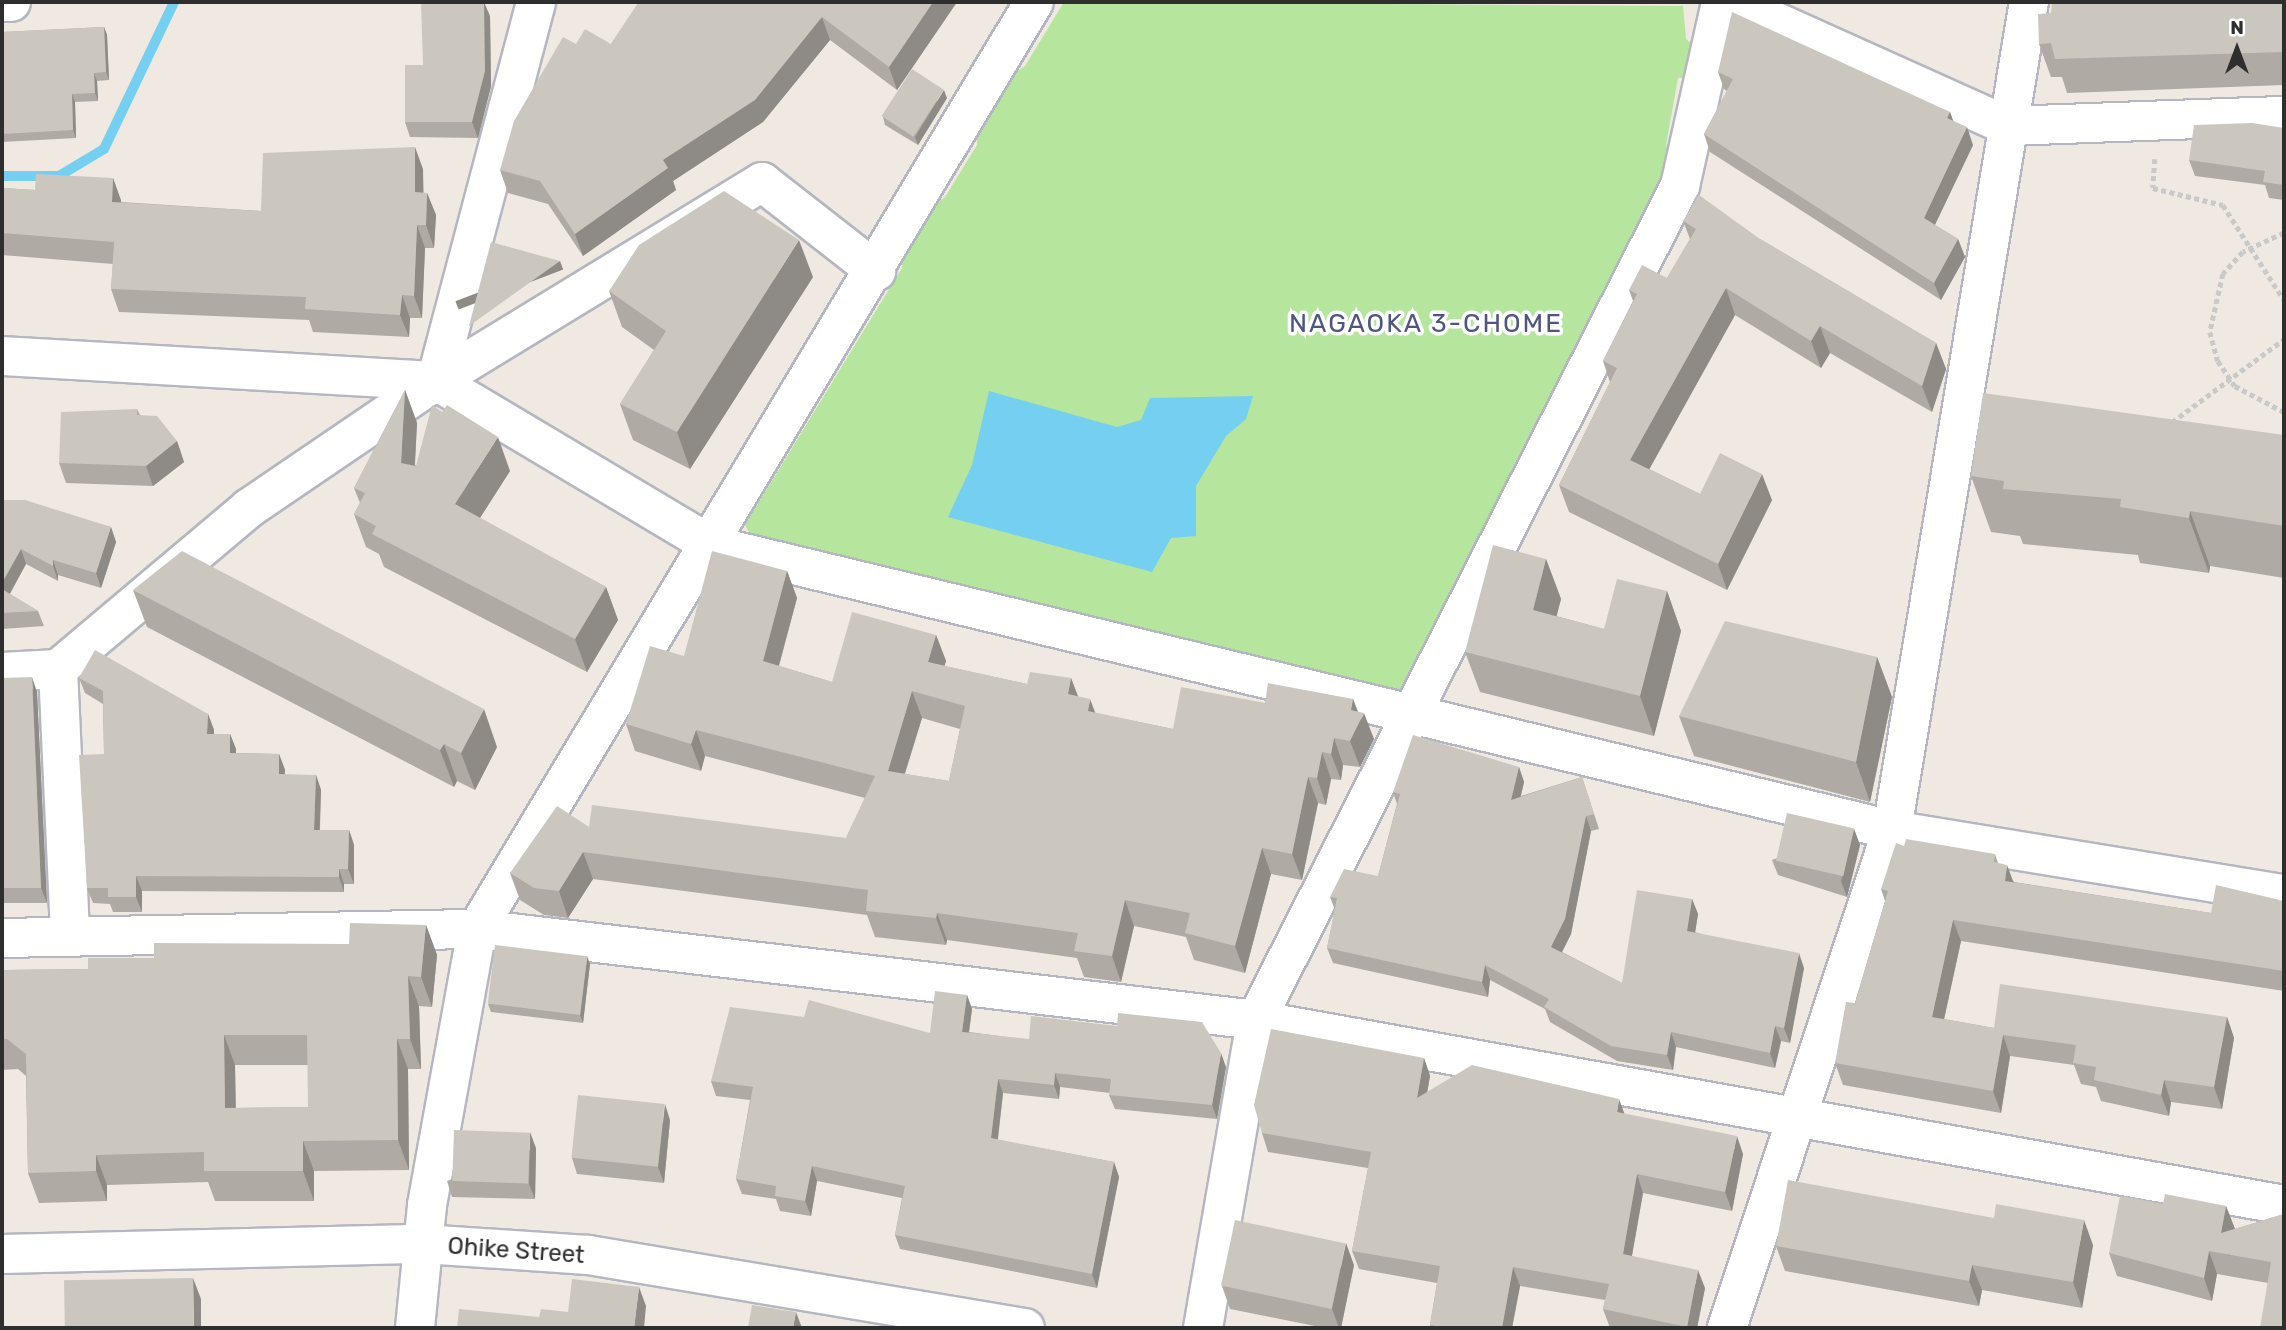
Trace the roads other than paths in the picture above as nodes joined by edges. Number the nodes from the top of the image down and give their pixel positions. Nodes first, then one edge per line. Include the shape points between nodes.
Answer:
1 (2, 2) edge
2 (11, 2) edge
3 (536, 2) edge
4 (1034, 2) edge
5 (1721, 2) edge
6 (1732, 2) edge
7 (2029, 2) edge
8 (2284, 116) edge
9 (2008, 126) junction
10 (876, 271) junction
11 (2, 356) edge
12 (436, 381) junction
13 (711, 545) junction
14 (58, 669) junction
15 (2, 672) edge
16 (1410, 717) junction
17 (1892, 830) junction
18 (2284, 894) edge
19 (477, 929) junction
20 (70, 937) junction
21 (2, 939) edge
22 (1256, 1020) junction
23 (1798, 1119) junction
24 (2284, 1205) edge
25 (423, 1244) junction
26 (2, 1254) edge
27 (921, 1319) edge
28 (415, 1328) edge
29 (1025, 1328) edge
30 (1203, 1328) edge
31 (1727, 1328) edge

1 - 2 street
3 - 12 street
4 - 10 street
5 - 16 street via 1680,186
6 - 9 street
7 - 9 street
8 - 9 street
9 - 17 street
10 - 12 street via 762,182
10 - 13 street
11 - 12 street
12 - 13 street
12 - 14 street via 249,508
13 - 16 street
13 - 19 street
14 - 15 street
14 - 20 street
16 - 17 street
16 - 22 street
17 - 18 street
17 - 23 street
19 - 20 street
19 - 22 street
19 - 25 street
20 - 21 street
22 - 23 street
22 - 30 street
23 - 24 street
23 - 31 street
25 - 26 street, Ohike Street
25 - 27 street, Ohike Street via 588,1255
25 - 28 street
27 - 29 street, Ohike Street

